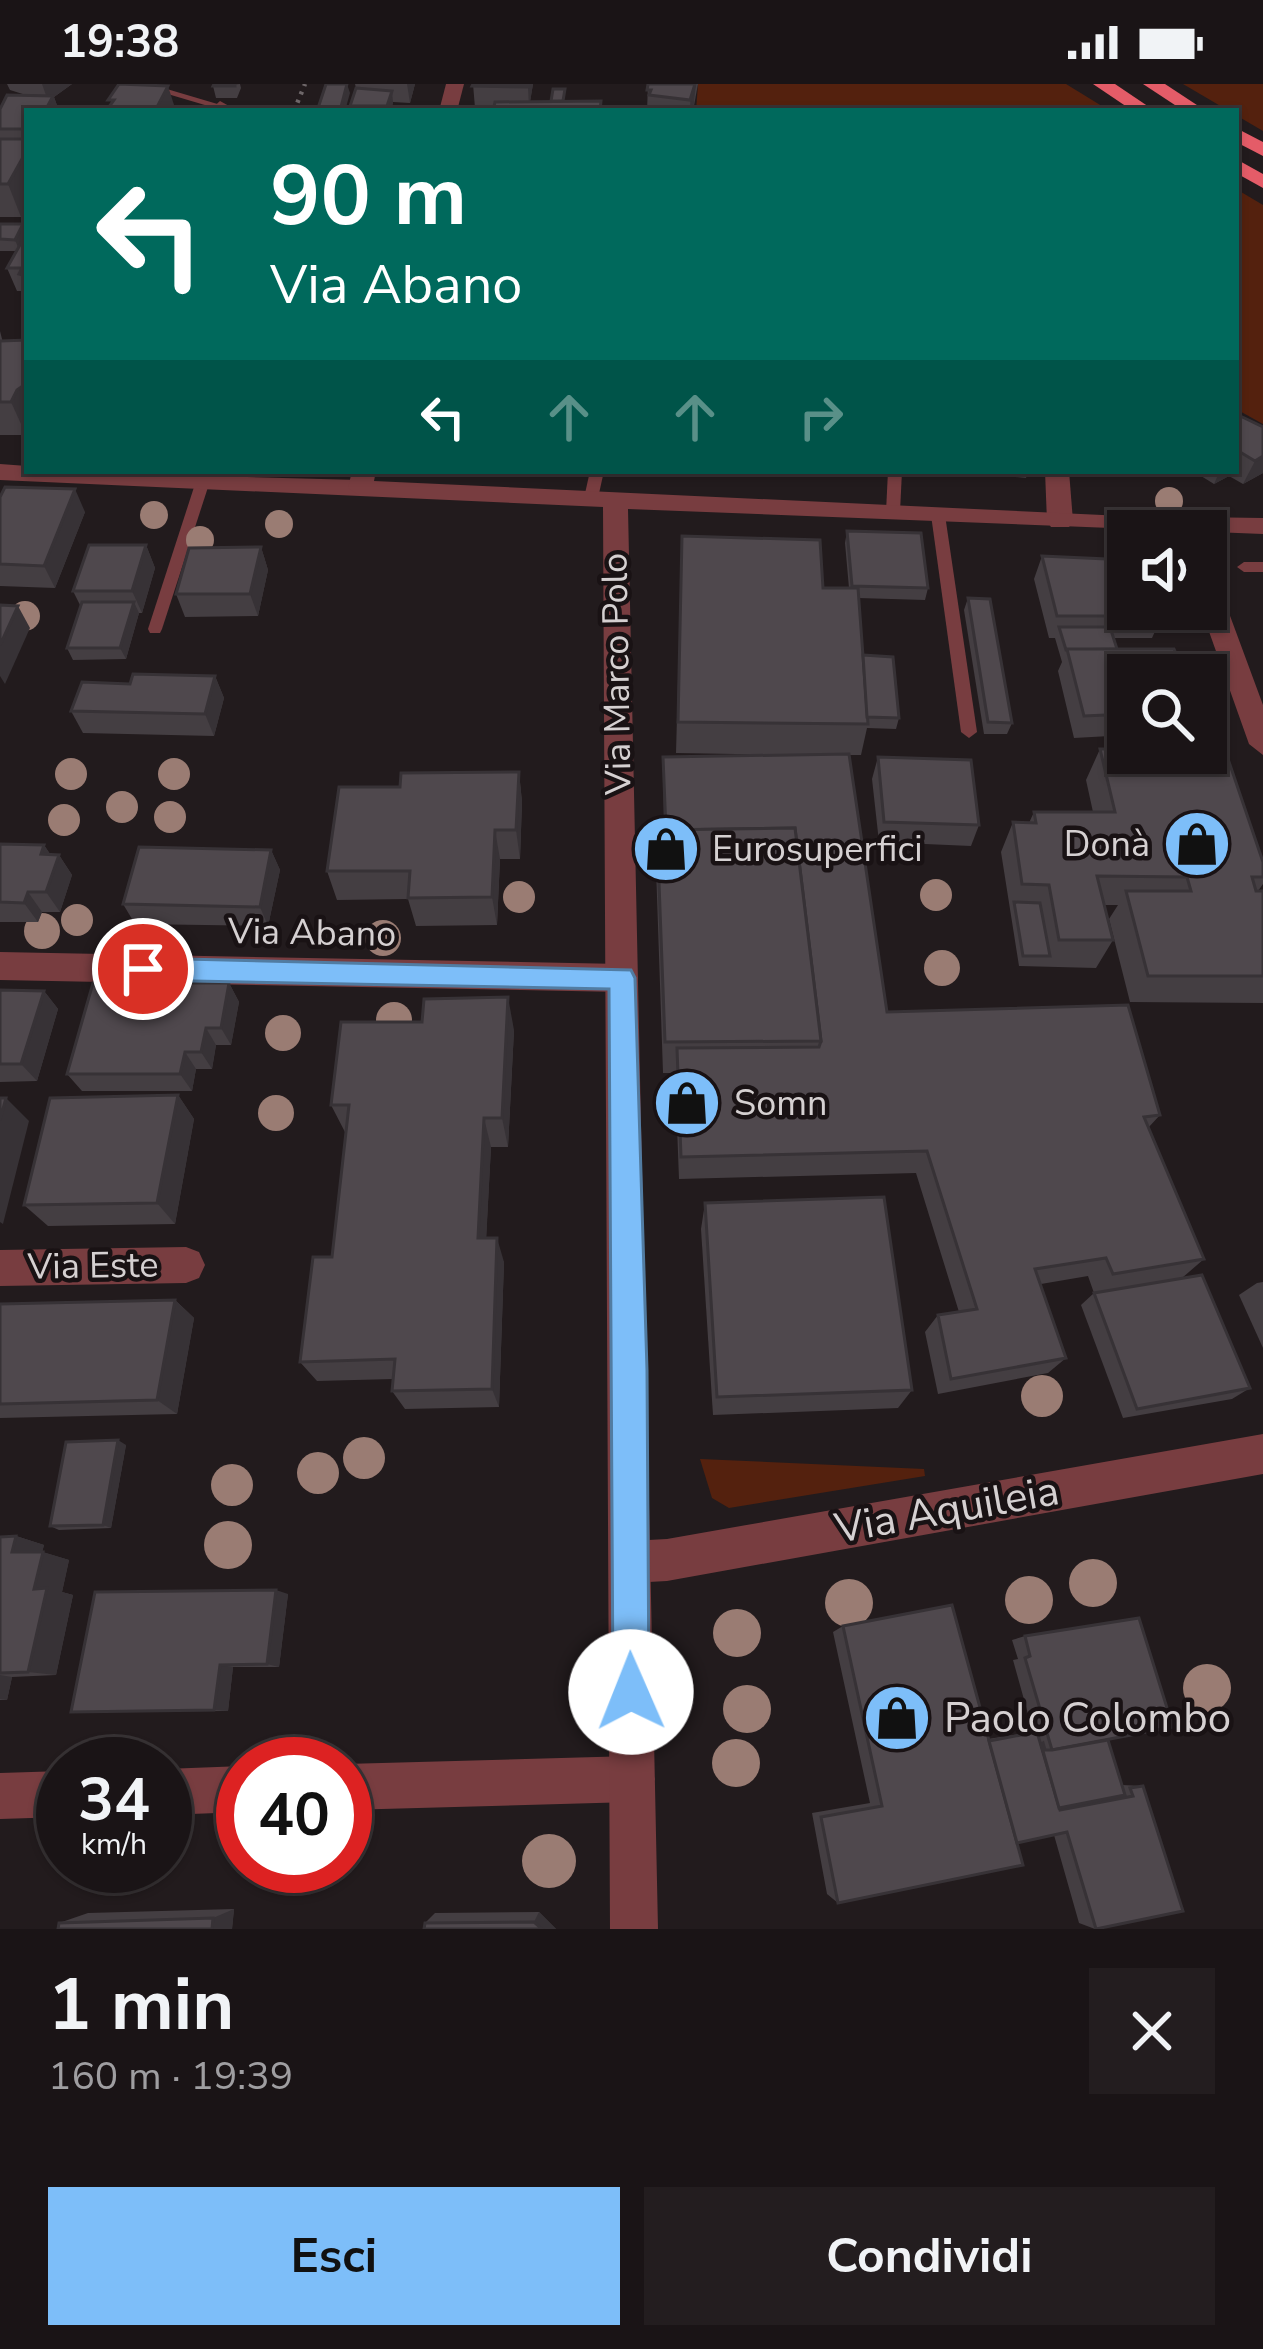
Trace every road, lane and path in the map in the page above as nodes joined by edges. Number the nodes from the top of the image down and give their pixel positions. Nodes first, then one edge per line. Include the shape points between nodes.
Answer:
1 (140, 84) edge
2 (1102, 84) edge
3 (1152, 84) edge
4 (222, 108) edge
5 (1141, 108) edge
6 (1192, 108) edge
7 (91, 474) edge
8 (895, 474) edge
9 (1057, 474) edge
10 (362, 479) edge
11 (203, 481) junction
12 (601, 489) edge
13 (893, 512) junction
14 (938, 515) junction
15 (1060, 521) junction
16 (1107, 524) edge
17 (1263, 526) edge
18 (1227, 527) edge
19 (1244, 567) dead end
20 (1263, 567) edge
21 (154, 629) dead end
22 (1222, 630) edge
23 (969, 732) dead end
24 (1263, 744) edge
25 (0, 966) edge
26 (622, 978) junction
27 (186, 1264) dead end
28 (0, 1268) edge
29 (1263, 1454) edge
30 (630, 1562) junction
31 (632, 1779) junction
32 (372, 1786) edge
33 (36, 1795) edge
34 (0, 1796) edge
35 (634, 1929) edge

1 - 4 lane
2 - 5 highway
3 - 6 highway
7 - 11 street
8 - 13 lane
9 - 15 street
10 - 11 street
10 - 12 street
11 - 21 lane
12 - 13 street
12 - 26 street, Via Marco Polo
13 - 14 street
14 - 15 street
14 - 23 lane
15 - 16 street
17 - 18 street
19 - 20 lane
22 - 24 street
25 - 26 street, Via Abano
26 - 30 street, Via Marco Polo
27 - 28 street, Via Este
29 - 30 street, Via Aquileia
30 - 31 street, Via Marco Polo
31 - 32 street
31 - 35 street, Via Marco Polo
33 - 34 street

